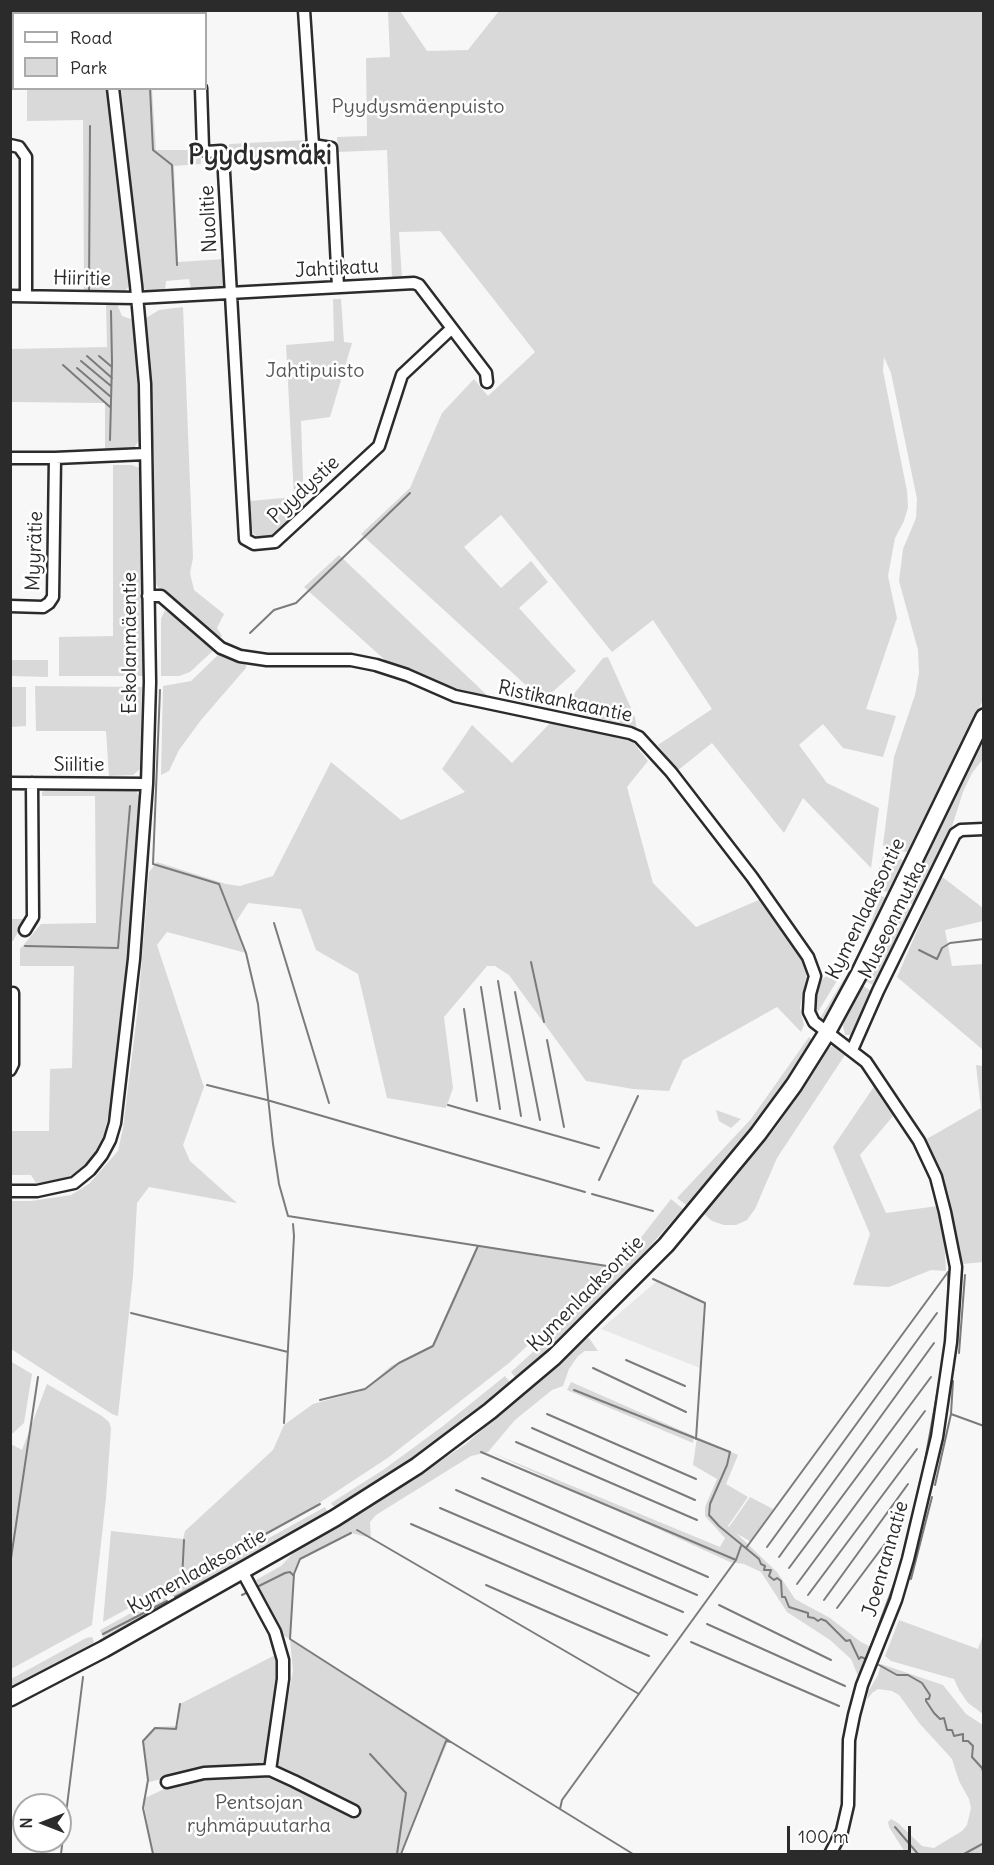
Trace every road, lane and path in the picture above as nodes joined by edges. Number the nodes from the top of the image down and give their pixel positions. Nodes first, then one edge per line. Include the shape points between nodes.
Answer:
1 (166, 10) edge
2 (304, 10) edge
3 (135, 12) edge
4 (113, 90) edge
5 (201, 90) edge
6 (10, 146) edge
7 (338, 287) junction
8 (231, 292) junction
9 (10, 296) edge
10 (26, 296) junction
11 (137, 298) junction
12 (451, 329) junction
13 (487, 382) dead end
14 (146, 454) junction
15 (10, 458) edge
16 (55, 458) junction
17 (148, 596) junction
18 (10, 606) edge
19 (984, 717) edge
20 (10, 783) edge
21 (32, 783) junction
22 (147, 784) junction
23 (984, 829) edge
24 (26, 930) dead end
25 (13, 993) dead end
26 (828, 1031) junction
27 (852, 1050) junction
28 (10, 1070) edge
29 (10, 1191) edge
30 (242, 1571) junction
31 (10, 1698) edge
32 (270, 1770) junction
33 (167, 1782) dead end
34 (354, 1811) dead end
35 (830, 1854) edge

1 - 3 street
2 - 7 street via 313,146 331,148
4 - 11 street, Eskolanmäentie
5 - 8 street, Nuolitie via 203,148 207,152 221,151 223,155
6 - 10 street, Hiiritie via 19,147 26,157
7 - 8 street, Jahtikatu
7 - 12 street, Jahtikatu via 414,283
8 - 11 street, Jahtikatu
8 - 12 street, Pyydystie via 245,539 254,544 275,542 379,446 402,375
9 - 10 street, Hiiritie
10 - 11 street, Hiiritie
11 - 14 street, Eskolanmäentie via 145,384
12 - 13 street, Jahtikatu via 486,373
14 - 16 street
14 - 17 street, Eskolanmäentie
15 - 16 street
16 - 18 street, Myyrätie via 53,597 44,607
17 - 22 street, Eskolanmäentie
17 - 26 street, Ristikankaantie via 160,596 221,648 240,656 267,660 342,659 376,665 455,696 639,737 752,877 808,957 815,976 809,1012 814,1022
19 - 26 main road, Kymenlaaksontie
20 - 21 street, Siilitie
21 - 22 street, Siilitie
21 - 24 street via 33,917
22 - 29 street, Eskolanmäentie via 134,959 110,1140 90,1170 74,1183 37,1191
23 - 27 street, Museonmutka via 955,834
25 - 28 street
26 - 27 street, Joenrannatie
26 - 30 main road, Kymenlaaksontie via 794,1085 712,1191 666,1245 554,1357 490,1412 417,1466 373,1496
27 - 35 street, Joenrannatie via 866,1062 919,1141 936,1177 956,1268 954,1318 937,1437 899,1590 854,1715 849,1740 848,1805 842,1831
30 - 31 main road, Kymenlaaksontie
30 - 32 street via 275,1632 283,1660 284,1679
32 - 33 street via 204,1773
32 - 34 street

